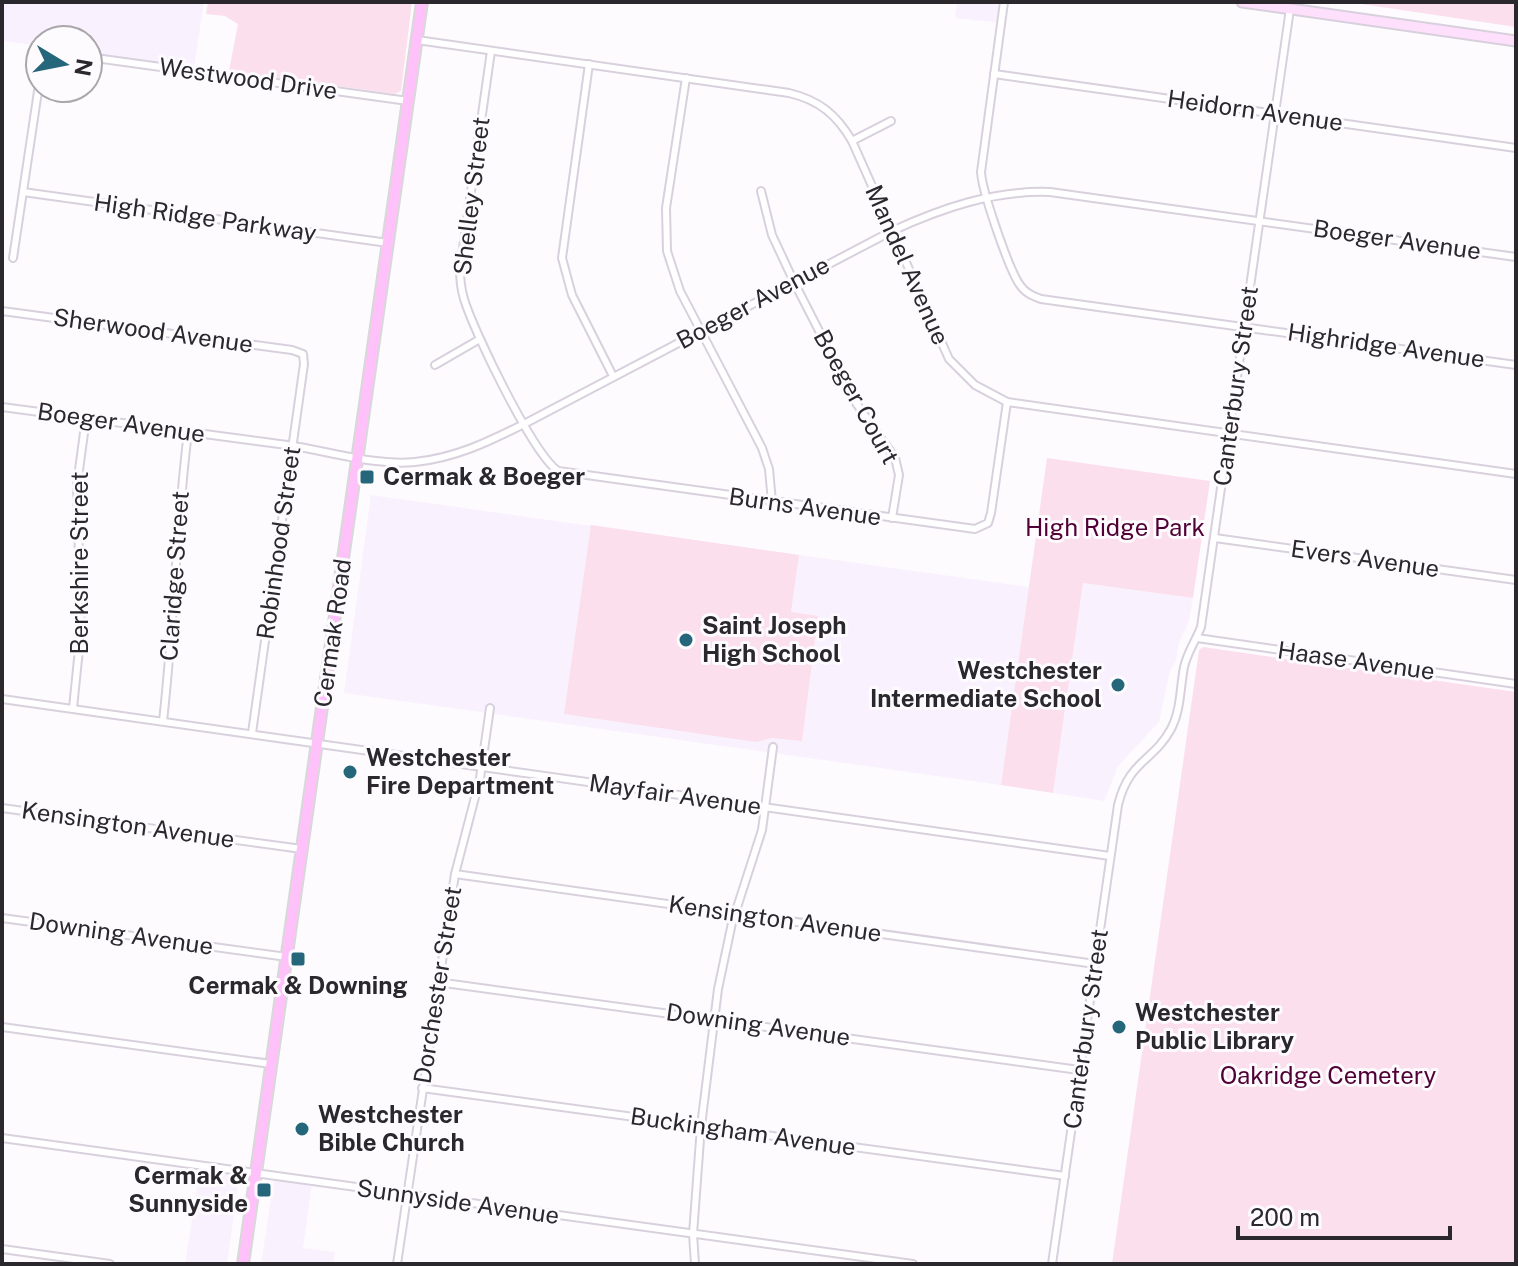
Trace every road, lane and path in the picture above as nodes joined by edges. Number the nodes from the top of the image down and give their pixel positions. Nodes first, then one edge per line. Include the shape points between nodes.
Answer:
1 (422, 2) edge
2 (1004, 2) edge
3 (1242, 2) edge
4 (1290, 9) junction
5 (417, 40) junction
6 (1516, 41) edge
7 (491, 51) junction
8 (104, 59) edge
9 (589, 64) junction
10 (994, 74) junction
11 (686, 78) junction
12 (408, 101) junction
13 (36, 104) edge
14 (1275, 114) junction
15 (891, 121) dead end
16 (852, 141) junction
17 (1516, 148) edge
18 (761, 191) dead end
19 (23, 192) junction
20 (986, 197) junction
21 (1260, 221) junction
22 (892, 231) junction
23 (388, 243) junction
24 (1516, 257) edge
25 (13, 258) dead end
26 (794, 282) junction
27 (2, 311) edge
28 (1244, 327) junction
29 (701, 331) junction
30 (480, 339) junction
31 (303, 354) joint
32 (435, 365) dead end
33 (1516, 365) edge
34 (613, 376) junction
35 (1007, 402) junction
36 (2, 407) edge
37 (86, 418) junction
38 (524, 424) junction
39 (188, 432) junction
40 (1229, 434) junction
41 (292, 446) junction
42 (358, 458) junction
43 (1516, 474) edge
44 (772, 502) junction
45 (892, 518) junction
46 (1215, 538) junction
47 (1516, 580) edge
48 (1197, 638) junction
49 (1516, 684) edge
50 (2, 699) edge
51 (73, 708) junction
52 (490, 708) dead end
53 (163, 721) junction
54 (252, 733) junction
55 (318, 743) junction
56 (773, 747) dead end
57 (482, 768) junction
58 (764, 807) junction
59 (2, 808) edge
60 (302, 849) junction
61 (1110, 856) junction
62 (455, 874) junction
63 (734, 914) junction
64 (2, 918) edge
65 (287, 957) junction
66 (1095, 964) junction
67 (437, 982) junction
68 (714, 1019) junction
69 (2, 1027) edge
70 (271, 1064) junction
71 (1079, 1070) junction
72 (422, 1088) junction
73 (701, 1126) junction
74 (2, 1138) edge
75 (256, 1174) junction
76 (1065, 1176) junction
77 (407, 1195) junction
78 (693, 1234) junction
79 (2, 1249) edge
80 (110, 1264) edge
81 (243, 1264) edge
82 (397, 1264) edge
83 (695, 1264) edge
84 (913, 1264) edge
85 (1052, 1264) edge

1 - 5 main road, Cermak Road
2 - 10 street, Highridge Avenue
3 - 4 main road
4 - 6 main road
4 - 14 street, Canterbury Street
5 - 7 street, Mandel Avenue
5 - 12 main road, Cermak Road
7 - 9 street, Mandel Avenue
7 - 30 street, Shelley Street via 460,269 464,300
8 - 12 street, Westwood Drive
9 - 11 street, Mandel Avenue
9 - 34 street via 562,258 572,295
10 - 14 street, Heidorn Avenue
10 - 20 street, Highridge Avenue via 981,172
11 - 16 street, Mandel Avenue via 801,96 835,116
11 - 29 street via 665,237 674,277
12 - 23 main road, Cermak Road
13 - 19 street
14 - 17 street, Heidorn Avenue
14 - 21 street, Canterbury Street
15 - 16 street
16 - 22 street, Mandel Avenue
18 - 26 street, Boeger Court via 772,235
19 - 23 street, High Ridge Parkway
19 - 25 street
20 - 21 street, Boeger Avenue via 1050,192
20 - 22 street, Boeger Avenue
20 - 28 street, Highridge Avenue via 1015,276 1031,295
21 - 24 street, Boeger Avenue
21 - 28 street, Canterbury Street
22 - 26 street, Boeger Avenue
22 - 35 street, Mandel Avenue via 949,359 975,385
23 - 42 main road, Cermak Road
26 - 29 street, Boeger Avenue
26 - 45 street, Boeger Court via 856,403 895,458 899,475
27 - 31 street, Sherwood Avenue
28 - 33 street, Highridge Avenue
28 - 40 street, Canterbury Street
29 - 34 street, Boeger Avenue
29 - 44 street via 762,448
30 - 32 street
30 - 38 street, Shelley Street
31 - 41 street, Robinhood Street
34 - 38 street, Boeger Avenue
35 - 40 street, Mandel Avenue
35 - 45 street, Burns Avenue via 988,523 975,529
36 - 37 street, Boeger Avenue
37 - 39 street, Boeger Avenue
37 - 51 street, Berkshire Street via 77,485 81,630
38 - 42 street, Boeger Avenue via 443,458
38 - 44 street, Burns Avenue via 542,456 563,474
39 - 41 street, Boeger Avenue
39 - 53 street, Claridge Street
40 - 43 street, Mandel Avenue
40 - 46 street, Canterbury Street
41 - 42 street, Boeger Avenue
41 - 54 street, Robinhood Street
42 - 55 main road, Cermak Road
44 - 45 street, Burns Avenue
46 - 47 street, Evers Avenue
46 - 48 street, Canterbury Street
48 - 49 street, Haase Avenue
48 - 61 street, Canterbury Street via 1184,667 1176,719 1122,788
50 - 51 street, Mayfair Avenue
51 - 53 street, Mayfair Avenue
52 - 57 street, Dorchester Street
53 - 54 street, Mayfair Avenue
54 - 55 street, Mayfair Avenue
55 - 57 street, Mayfair Avenue
55 - 60 main road, Cermak Road
56 - 58 street
57 - 58 street, Mayfair Avenue
57 - 62 street, Dorchester Street
58 - 61 street, Mayfair Avenue
58 - 63 street via 762,830
59 - 60 street, Kensington Avenue
60 - 65 main road, Cermak Road
61 - 66 street, Canterbury Street
62 - 63 street, Kensington Avenue
62 - 67 street, Dorchester Street
63 - 66 street, Kensington Avenue
63 - 68 street
64 - 65 street, Downing Avenue
65 - 70 main road, Cermak Road
66 - 71 street, Canterbury Street
67 - 68 street, Downing Avenue
67 - 72 street, Dorchester Street
68 - 71 street, Downing Avenue
68 - 73 street
69 - 70 street
70 - 75 main road, Cermak Road
71 - 76 street, Canterbury Street
72 - 73 street, Buckingham Avenue
72 - 77 street, Dorchester Street
73 - 76 street, Buckingham Avenue
73 - 78 street
74 - 75 street, Sunnyside Avenue
75 - 77 street, Sunnyside Avenue
75 - 81 main road, Cermak Road
76 - 85 street, Canterbury Street
77 - 78 street, Sunnyside Avenue
77 - 82 street, Dorchester Street
78 - 83 street
78 - 84 street, Sunnyside Avenue
79 - 80 street

